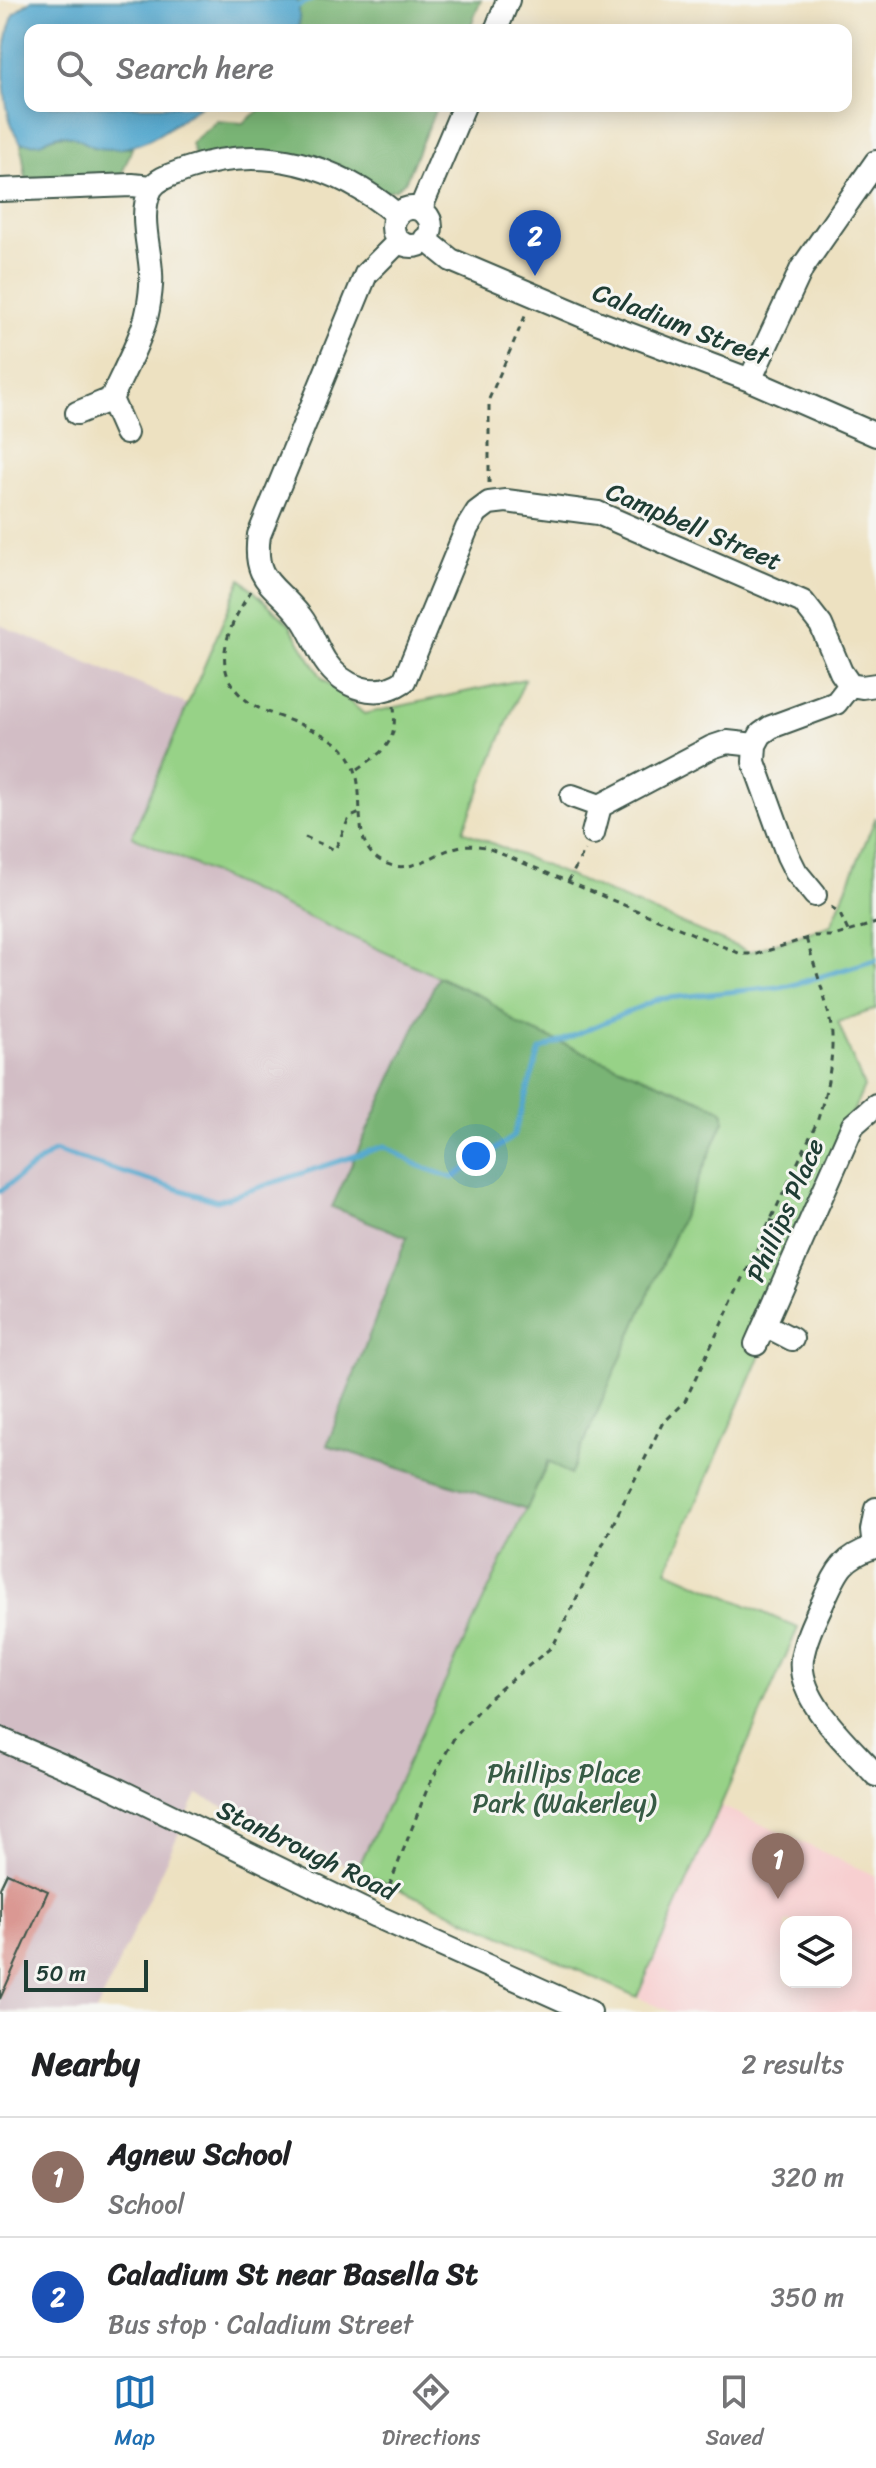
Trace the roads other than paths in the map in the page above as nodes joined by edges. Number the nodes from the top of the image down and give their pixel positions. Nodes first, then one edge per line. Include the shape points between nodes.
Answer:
1 (508, 0) edge
2 (498, 24) edge
3 (461, 112) edge
4 (876, 162) edge
5 (152, 187) junction
6 (0, 190) edge
7 (420, 210) junction
8 (397, 215) junction
9 (425, 239) junction
10 (399, 241) junction
11 (750, 380) junction
12 (111, 399) junction
13 (77, 413) dead end
14 (126, 433) dead end
15 (876, 435) edge
16 (850, 685) junction
17 (876, 685) edge
18 (755, 745) junction
19 (572, 796) dead end
20 (600, 806) junction
21 (593, 833) road end
22 (815, 895) road end
23 (876, 1105) edge
24 (792, 1339) dead end
25 (876, 1509) edge
26 (875, 1548) edge
27 (0, 1739) edge
28 (876, 1775) edge
29 (590, 2012) edge

1 - 2 street
3 - 7 street
4 - 11 street via 802,268
5 - 6 street
5 - 8 street via 196,166 241,158 293,160 339,177
5 - 12 street via 144,209 152,276 148,314
7 - 8 street via 409,208
7 - 9 street via 429,221
8 - 10 street via 393,230
9 - 10 street via 414,245
9 - 11 street, Caladium Street via 451,260
10 - 16 street, Campbell Street via 366,274 259,535 255,558 262,574 303,619 336,674 374,692 404,681 467,528 489,503 506,501 598,513 803,602 821,625
11 - 15 street, Caladium Street
12 - 13 street
12 - 14 street
16 - 17 street
16 - 18 street via 836,703 771,727
18 - 20 street via 727,742 712,747
18 - 22 street via 754,762 788,856
19 - 20 street
20 - 21 street
23 - 24 street, Phillips Place via 853,1125 761,1335
25 - 26 street
26 - 28 street via 854,1554 838,1569 807,1636 802,1662 804,1686 819,1710
27 - 29 street, Stanbrough Road

